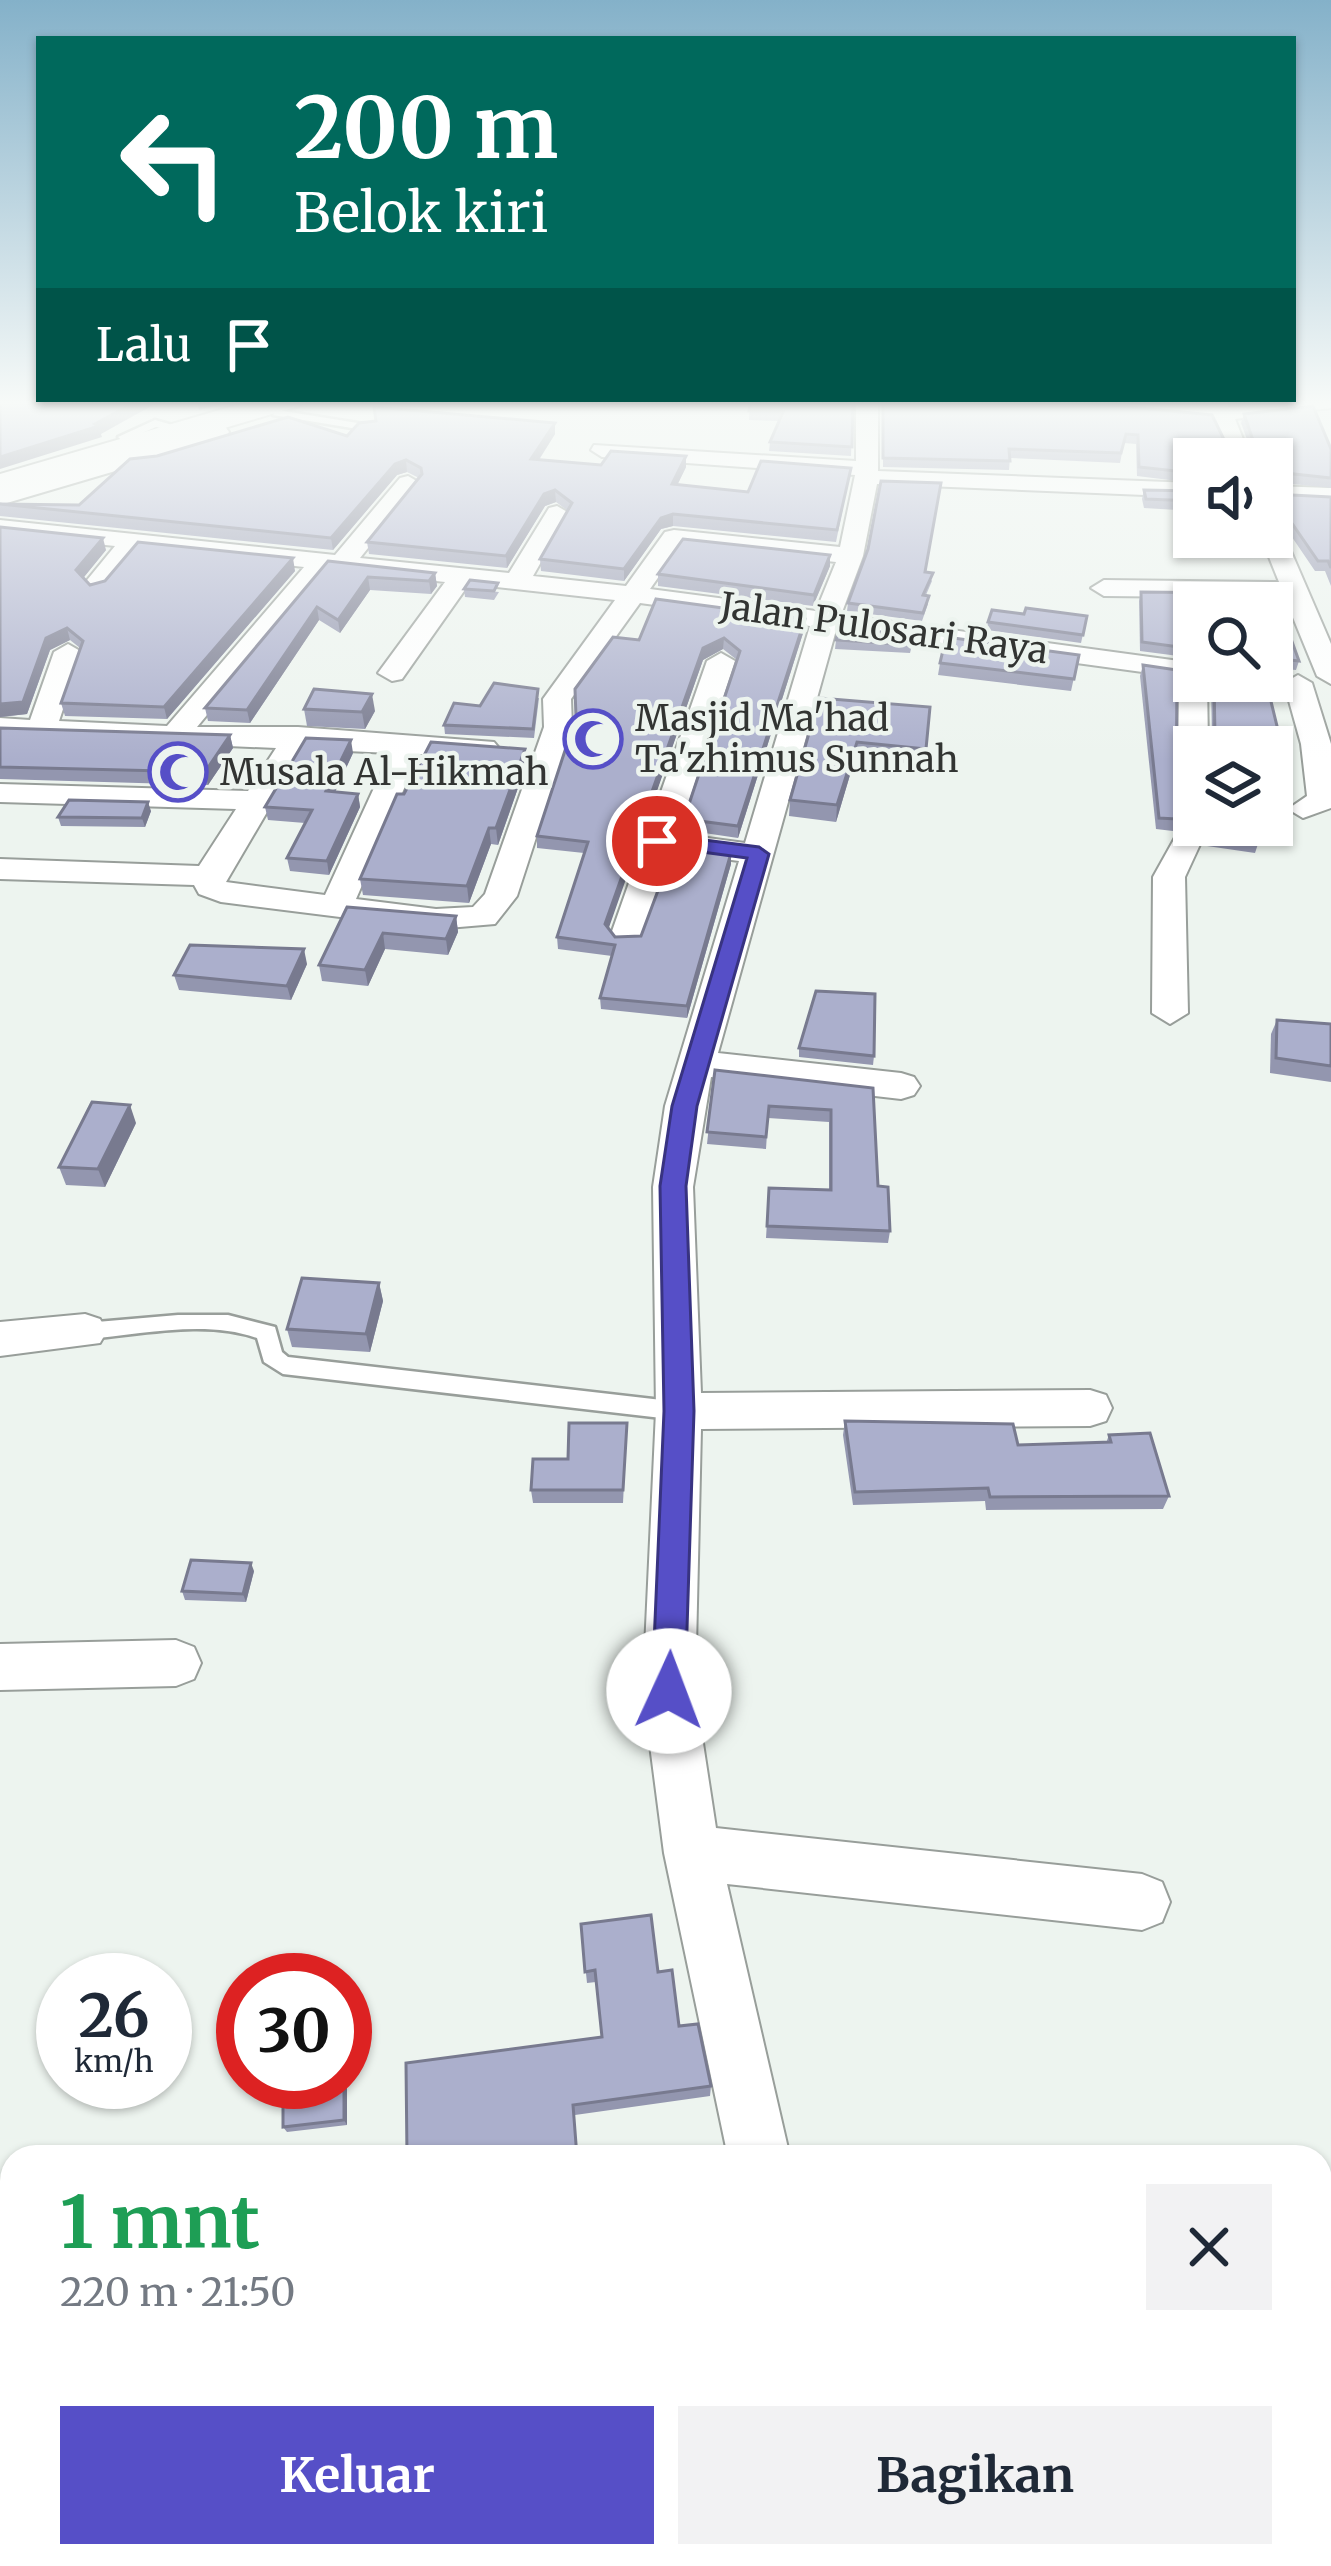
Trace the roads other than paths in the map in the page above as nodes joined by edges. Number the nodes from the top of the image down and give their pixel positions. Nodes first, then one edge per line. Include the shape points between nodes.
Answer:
1 (373, 520) edge
2 (553, 520) edge
3 (858, 520) edge
4 (0, 527) edge
5 (134, 540) junction
6 (851, 556) junction
7 (1285, 558) edge
8 (331, 563) junction
9 (462, 576) junction
10 (517, 581) junction
11 (1298, 582) junction
12 (96, 585) edge
13 (1103, 588) dead end
14 (634, 594) junction
15 (826, 618) junction
16 (68, 652) dead end
17 (722, 662) dead end
18 (1173, 668) edge
19 (392, 674) dead end
20 (1331, 676) edge
21 (1293, 682) edge
22 (1331, 686) edge
23 (1293, 697) edge
24 (1193, 702) edge
25 (0, 727) edge
26 (40, 730) junction
27 (178, 731) junction
28 (298, 736) junction
29 (409, 742) junction
30 (526, 751) junction
31 (0, 793) edge
32 (258, 800) junction
33 (1303, 809) dead end
34 (657, 841) junction
35 (759, 854) junction
36 (0, 869) edge
37 (209, 876) junction
38 (337, 905) junction
39 (627, 937) edge
40 (1170, 1013) dead end
41 (698, 1063) junction
42 (901, 1086) dead end
43 (85, 1331) joint
44 (0, 1340) edge
45 (1090, 1408) dead end
46 (679, 1411) junction
47 (176, 1663) dead end
48 (0, 1667) edge
49 (692, 1853) junction
50 (1142, 1902) dead end
51 (756, 2145) edge

1 - 8 street
2 - 10 street
3 - 6 street
4 - 5 street, Jalan Pulosari Raya
5 - 8 street, Jalan Pulosari Raya
5 - 12 street
6 - 14 street via 674,537
6 - 15 street
7 - 11 street
8 - 9 street, Jalan Pulosari Raya
8 - 27 street
9 - 10 street, Jalan Pulosari Raya
9 - 19 street
10 - 14 street, Jalan Pulosari Raya
11 - 13 street
11 - 20 street
14 - 15 street, Jalan Pulosari Raya
14 - 30 street via 556,699 558,727
15 - 18 street, Jalan Pulosari Raya
15 - 35 street
16 - 26 street
17 - 34 street
21 - 22 street
23 - 33 street via 1316,743 1323,800
24 - 40 street via 1193,834 1169,877
25 - 26 street
26 - 27 street
27 - 28 street
28 - 29 street
28 - 32 street
29 - 30 street
29 - 38 street
30 - 38 street via 501,896 484,916 464,921
31 - 32 street
32 - 37 street
34 - 35 street
34 - 39 street
35 - 41 street
36 - 37 street
37 - 38 street via 221,892
41 - 42 street
41 - 46 street via 673,1186
43 - 44 street
43 - 46 lane via 257,1328 283,1365
45 - 46 street
46 - 49 street via 669,1691
47 - 48 street
49 - 50 street
49 - 51 street

